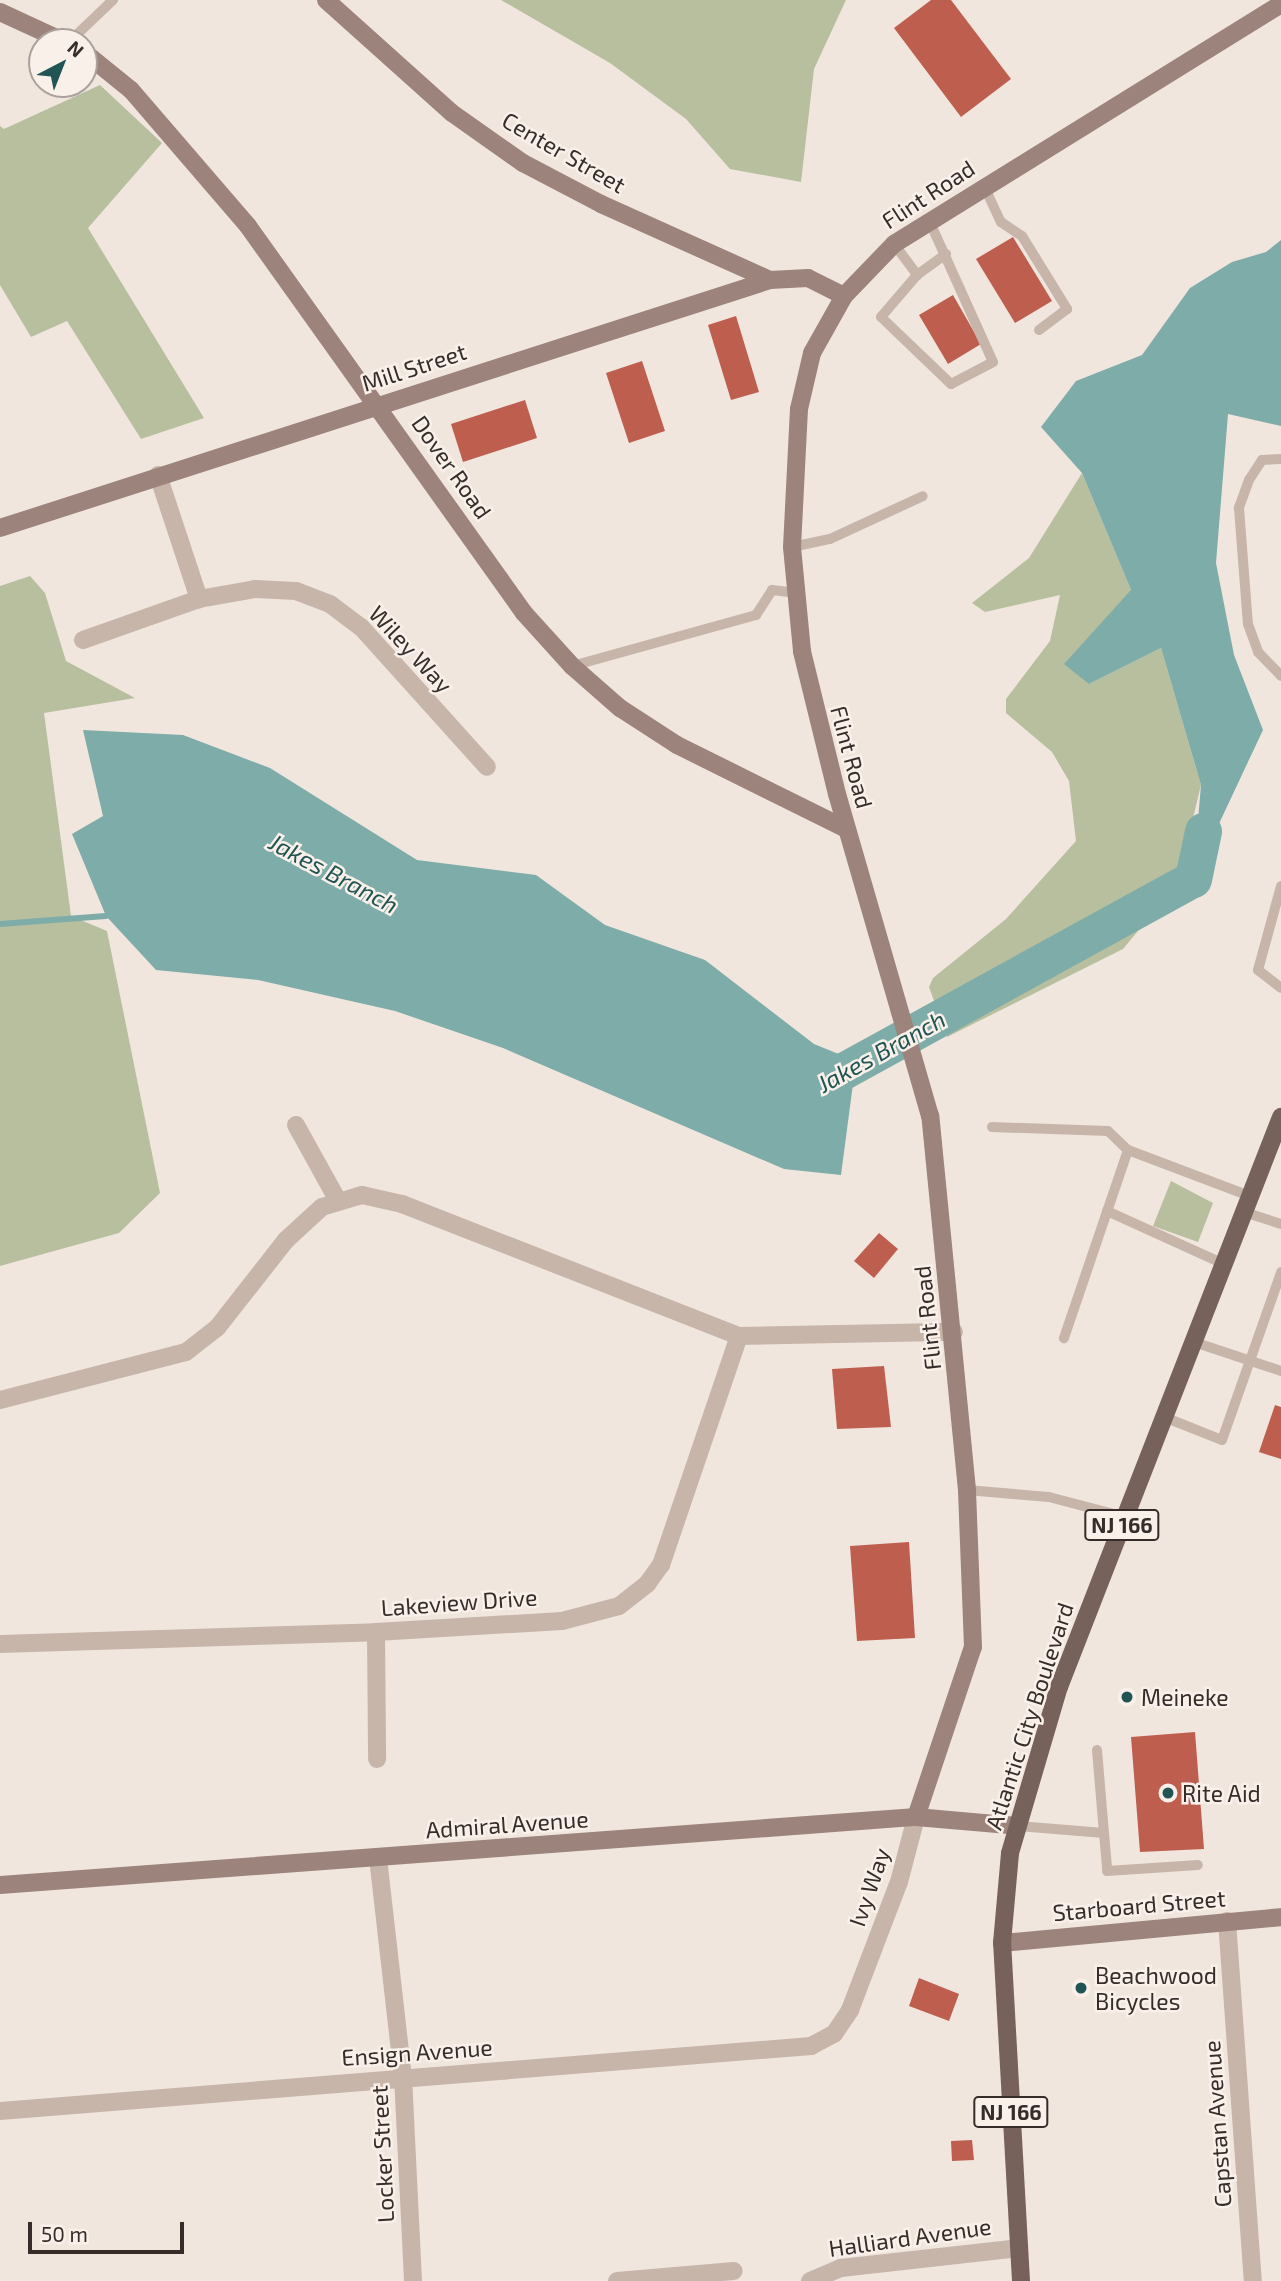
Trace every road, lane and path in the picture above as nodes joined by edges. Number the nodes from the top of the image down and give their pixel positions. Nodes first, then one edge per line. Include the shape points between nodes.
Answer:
1 (113, 0) edge
2 (326, 0) edge
3 (1281, 4) edge
4 (0, 12) edge
5 (36, 28) edge
6 (82, 28) edge
7 (98, 63) edge
8 (984, 186) junction
9 (929, 220) junction
10 (894, 244) junction
11 (946, 254) junction
12 (917, 275) junction
13 (770, 281) junction
14 (844, 296) junction
15 (1039, 330) dead end
16 (378, 405) junction
17 (1281, 459) edge
18 (158, 475) junction
19 (923, 496) dead end
20 (0, 528) edge
21 (792, 547) junction
22 (795, 593) junction
23 (199, 599) junction
24 (83, 640) dead end
25 (572, 666) junction
26 (1281, 676) edge
27 (487, 767) dead end
28 (846, 829) junction
29 (1281, 886) edge
30 (1281, 988) edge
31 (1281, 1117) edge
32 (296, 1125) dead end
33 (992, 1127) dead end
34 (1128, 1150) junction
35 (337, 1199) junction
36 (1247, 1204) junction
37 (1107, 1211) junction
38 (1281, 1224) edge
39 (1224, 1264) junction
40 (1281, 1272) edge
41 (954, 1332) junction
42 (739, 1336) junction
43 (1064, 1338) dead end
44 (1194, 1342) junction
45 (1249, 1361) junction
46 (1281, 1371) edge
47 (0, 1400) edge
48 (1164, 1417) junction
49 (967, 1490) junction
50 (1125, 1517) junction
51 (376, 1632) junction
52 (0, 1644) edge
53 (1097, 1750) dead end
54 (939, 1751) joint
55 (377, 1759) dead end
56 (916, 1817) junction
57 (1018, 1826) junction
58 (1104, 1833) junction
59 (378, 1858) junction
60 (1198, 1865) dead end
61 (0, 1885) edge
62 (1281, 1917) edge
63 (1227, 1921) junction
64 (1002, 1942) junction
65 (834, 2034) joint
66 (403, 2076) junction
67 (0, 2111) edge
68 (1018, 2248) junction
69 (734, 2271) dead end
70 (413, 2281) edge
71 (617, 2281) edge
72 (810, 2281) edge
73 (1021, 2281) edge
74 (1253, 2281) edge

1 - 6 lane
2 - 13 street, Center Street via 452,113 523,163
3 - 8 street, Flint Road
4 - 5 street
7 - 16 street, Dover Road via 131,90 180,142 248,226
8 - 9 street, Flint Road
8 - 15 lane via 1001,222 1022,236 1067,309
9 - 10 street, Flint Road
9 - 11 lane
10 - 12 lane
10 - 14 street, Flint Road
11 - 12 lane
11 - 12 lane via 993,362 951,384 881,317
13 - 14 street, Mill Street via 808,278
13 - 16 street, Mill Street
14 - 21 street, Flint Road via 812,353 799,409
16 - 18 street, Mill Street
16 - 25 street, Dover Road via 524,613
17 - 26 lane via 1262,460 1240,508 1248,624 1258,652
18 - 20 street, Mill Street
18 - 23 street
19 - 21 lane via 830,539
21 - 22 street, Flint Road
22 - 25 lane via 772,590 756,615
22 - 28 street, Flint Road via 812,704
23 - 24 street, Wiley Way
23 - 27 street, Wiley Way via 255,589 282,590 330,604 360,627
25 - 28 street, Dover Road via 620,708 677,745
28 - 41 street, Flint Road via 930,1116
29 - 30 lane via 1258,970
31 - 36 main road, Atlantic City Boulevard / NJ 166
32 - 35 street
33 - 34 lane via 1108,1131
34 - 36 lane
34 - 37 lane
35 - 42 street via 362,1195 402,1204
35 - 47 street via 286,1240 217,1328 186,1352
36 - 38 lane
36 - 39 main road, Atlantic City Boulevard / NJ 166
37 - 39 lane
37 - 43 lane
39 - 44 main road, Atlantic City Boulevard / NJ 166
40 - 45 lane
41 - 42 street
41 - 49 street, Flint Road
42 - 51 street, Lakeview Drive via 660,1564 647,1584 619,1606 573,1619
44 - 45 lane
44 - 48 main road, Atlantic City Boulevard / NJ 166
45 - 46 lane
45 - 48 lane via 1222,1440
48 - 50 main road, Atlantic City Boulevard / NJ 166
49 - 50 lane via 1049,1497
49 - 54 street, Flint Road via 973,1647
50 - 57 main road, Atlantic City Boulevard / NJ 166 via 1059,1687
51 - 52 street, Lakeview Drive
51 - 55 street
53 - 58 lane
54 - 56 street, Ivy Way
56 - 57 street, Admiral Avenue
56 - 59 street, Admiral Avenue
56 - 65 street, Ivy Way via 889,1908 850,2010
57 - 58 lane
57 - 64 main road, Atlantic City Boulevard / NJ 166 via 1003,1900
58 - 60 lane via 1107,1871
59 - 61 street, Admiral Avenue
59 - 66 street, Locker Street
62 - 63 street, Starboard Street
63 - 64 street, Starboard Street
63 - 74 street, Capstan Avenue
64 - 68 main road, Atlantic City Boulevard / NJ 166
65 - 66 street, Ensign Avenue via 811,2046 772,2052
66 - 67 street, Ensign Avenue
66 - 70 street, Locker Street
68 - 72 street, Halliard Avenue via 841,2268
68 - 73 main road, Atlantic City Boulevard / NJ 166
69 - 71 street

